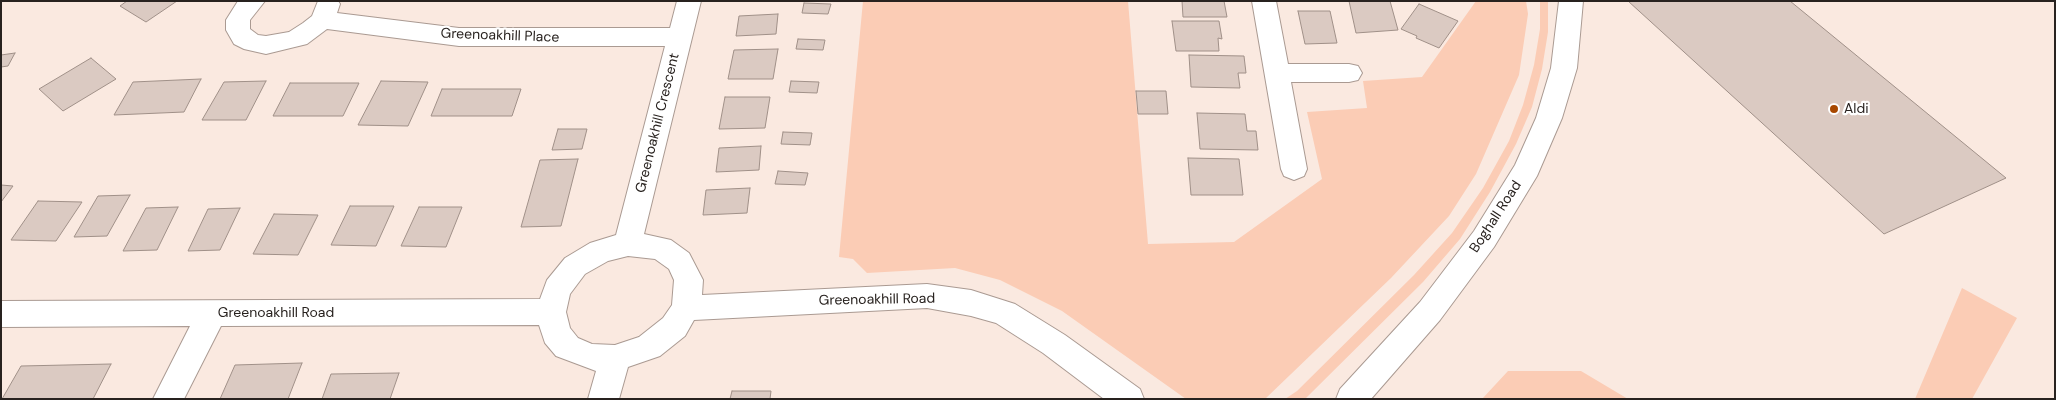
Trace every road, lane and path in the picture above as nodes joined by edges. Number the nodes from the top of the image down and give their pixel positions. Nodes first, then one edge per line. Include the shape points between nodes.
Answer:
1 (253, 1) edge
2 (689, 1) edge
3 (1264, 1) edge
4 (1571, 1) edge
5 (325, 10) edge
6 (680, 37) junction
7 (1350, 72) dead end
8 (1278, 73) junction
9 (1294, 168) dead end
10 (628, 244) junction
11 (686, 308) junction
12 (551, 312) junction
13 (1, 314) edge
14 (212, 314) junction
15 (615, 358) junction
16 (168, 399) edge
17 (603, 399) edge
18 (1128, 399) edge
19 (1352, 399) edge

1 - 5 street, Greenoakhill Place via 238,20 238,30 243,38 253,43 282,43 298,38
2 - 6 street, Greenoakhill Crescent
3 - 8 street
4 - 19 street, Boghall Road via 1564,68 1549,118 1527,170 1484,239 1430,311
5 - 6 street, Greenoakhill Place via 459,38
6 - 10 street, Greenoakhill Crescent
7 - 8 street
8 - 9 street
10 - 11 street via 661,248 679,261 689,280
10 - 12 street via 600,251 575,266 557,289
11 - 15 street via 674,327 649,347
11 - 18 street, Greenoakhill Road via 926,296 970,303 1005,313 1054,344
12 - 14 street, Greenoakhill Road
12 - 15 street via 556,334 567,346 591,357
13 - 14 street, Greenoakhill Road
14 - 16 street
15 - 17 street

